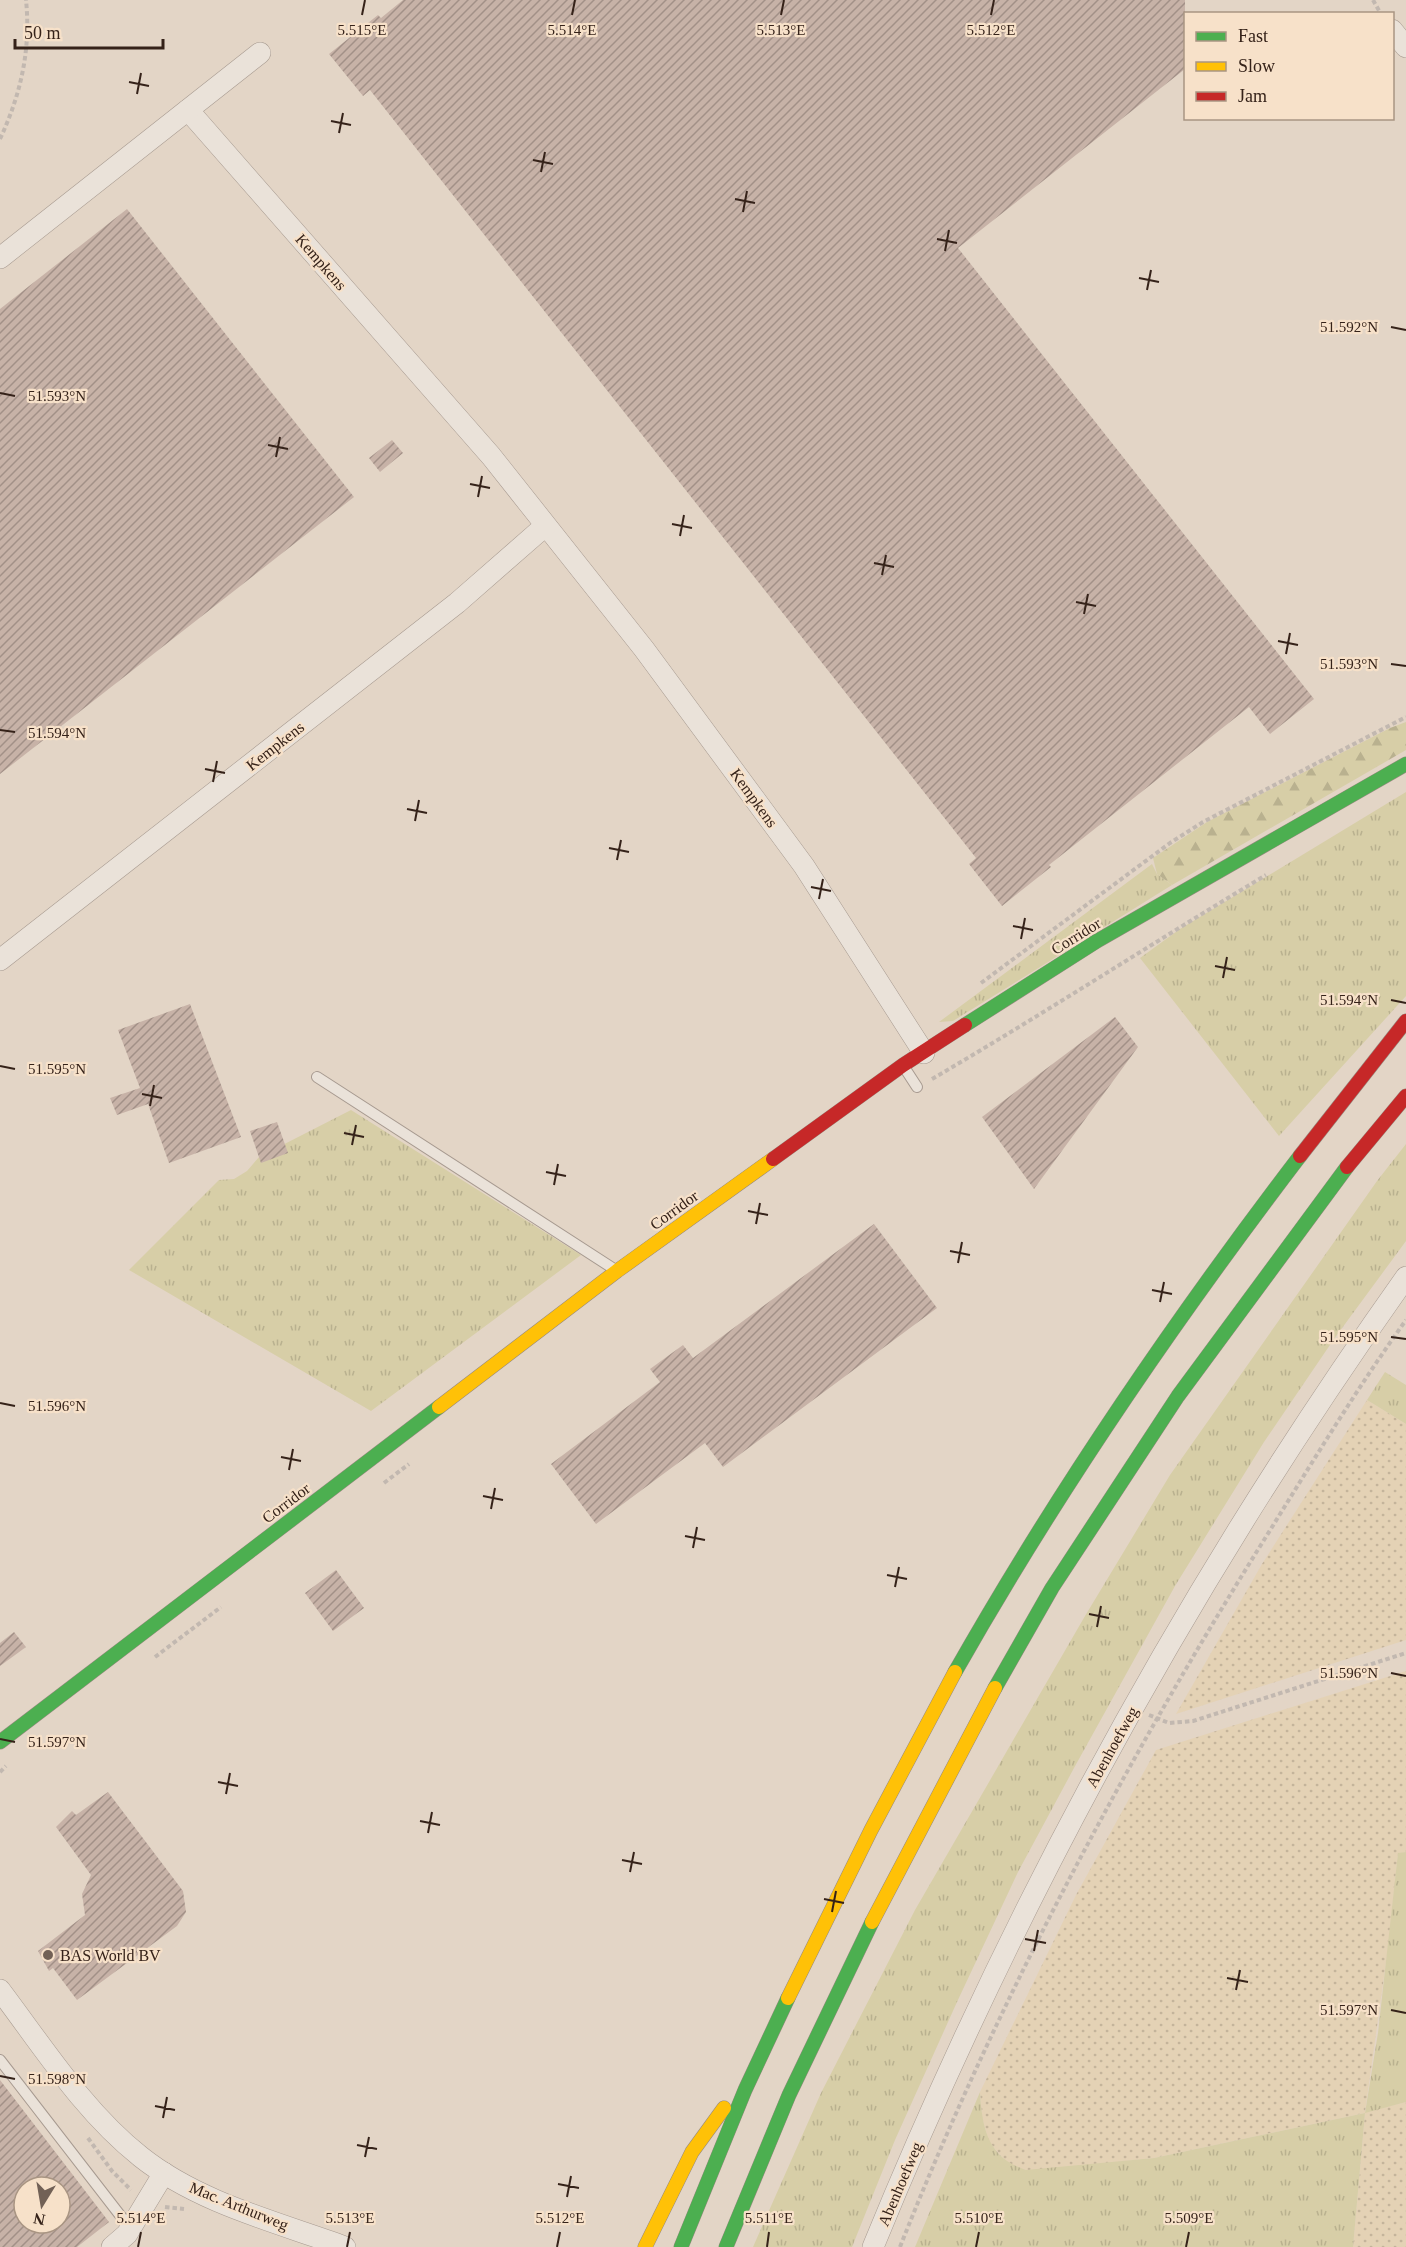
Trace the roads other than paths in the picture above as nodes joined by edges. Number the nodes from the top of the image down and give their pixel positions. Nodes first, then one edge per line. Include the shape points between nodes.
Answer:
1 (1394, 32) edge
2 (1406, 46) edge
3 (260, 52) dead end
4 (188, 110) junction
5 (0, 258) edge
6 (545, 526) junction
7 (1406, 764) edge
8 (0, 960) edge
9 (1406, 1021) edge
10 (924, 1053) junction
11 (903, 1065) junction
12 (317, 1077) dead end
13 (917, 1087) road end
14 (1406, 1096) edge
15 (617, 1271) junction
16 (1406, 1277) edge
17 (0, 1742) edge
18 (0, 1990) edge
19 (0, 2060) edge
20 (756, 2066) junction
21 (164, 2173) junction
22 (132, 2225) junction
23 (112, 2247) edge
24 (345, 2247) edge
25 (645, 2247) edge
26 (681, 2247) edge
27 (726, 2247) edge
28 (873, 2247) edge

1 - 2 street
3 - 4 street
4 - 5 street
4 - 6 street, Kempkens via 491,456
6 - 8 street, Kempkens via 457,603
6 - 10 street, Kempkens via 644,649 804,866
7 - 10 main road, Corridor via 1098,941
9 - 20 main road via 1218,1264 1046,1518 924,1729
10 - 11 main road, Corridor
11 - 13 lane
11 - 15 main road, Corridor
12 - 15 lane
14 - 27 main road via 1349,1165 1178,1396 1052,1588 868,1930 789,2095
15 - 17 main road, Corridor
16 - 28 street, Abenhoefweg via 1264,1488 1110,1749 988,1988
18 - 21 street, Mac. Arthurweg via 107,2126
19 - 22 lane via 123,2219
20 - 25 main road via 692,2152
20 - 26 main road
21 - 22 street
21 - 24 street, Mac. Arthurweg via 205,2195
22 - 23 street

